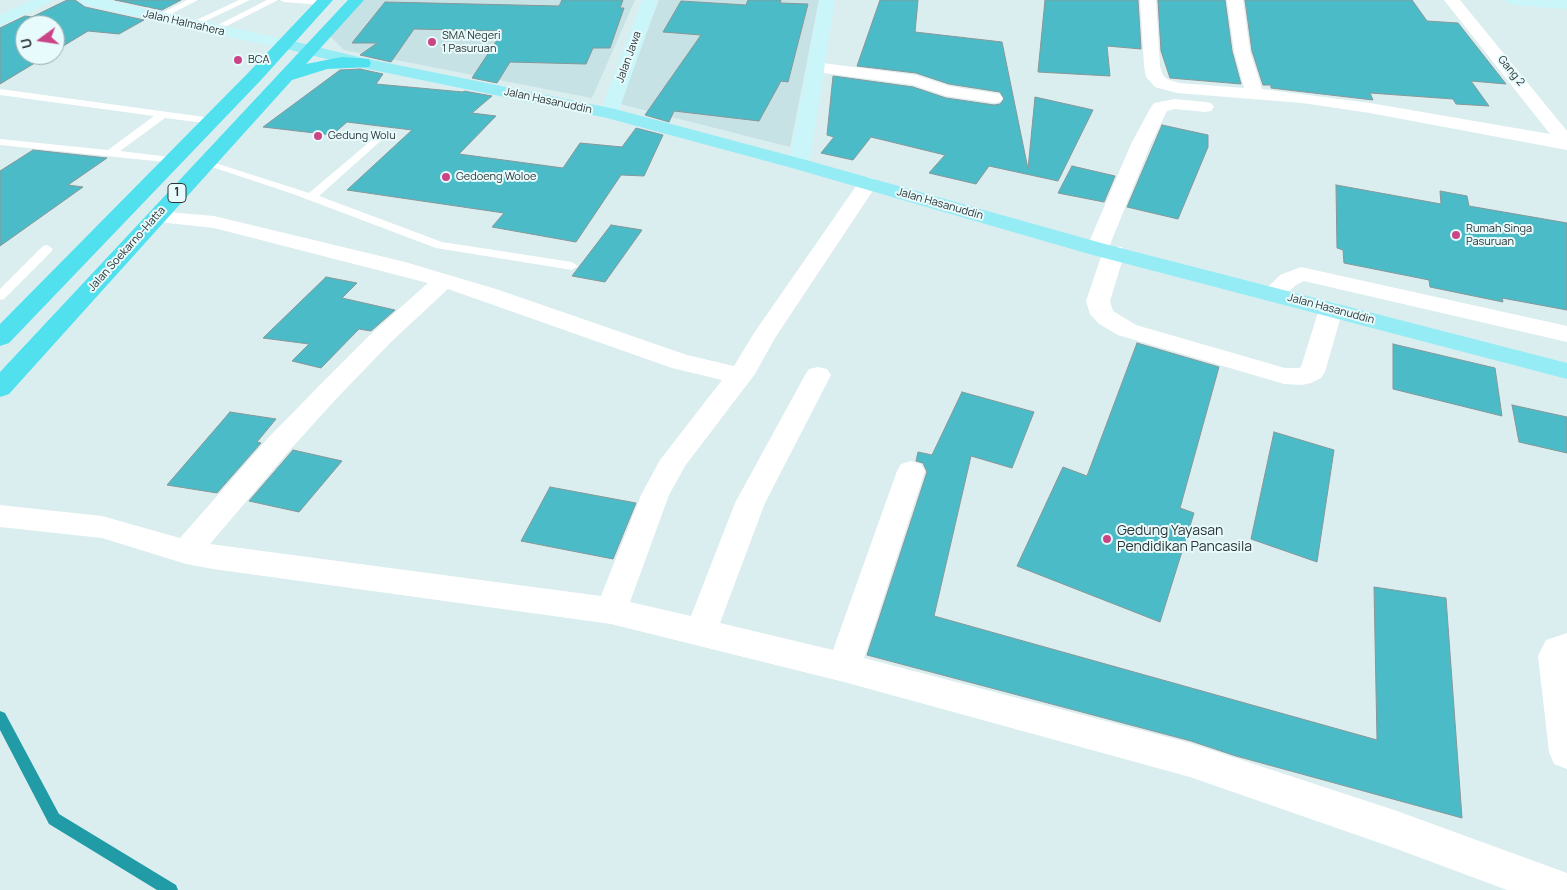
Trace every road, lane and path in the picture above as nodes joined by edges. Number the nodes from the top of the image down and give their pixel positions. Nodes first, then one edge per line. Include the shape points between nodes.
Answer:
1 (44, 0) edge
2 (85, 0) edge
3 (189, 0) edge
4 (194, 0) edge
5 (224, 0) edge
6 (246, 0) edge
7 (274, 0) edge
8 (284, 0) edge
9 (356, 0) edge
10 (650, 0) edge
11 (827, 0) edge
12 (1148, 0) edge
13 (1235, 0) edge
14 (1452, 0) edge
15 (1512, 0) edge
16 (323, 1) edge
17 (1567, 4) edge
18 (156, 16) junction
19 (0, 21) edge
20 (184, 22) junction
21 (214, 30) junction
22 (284, 44) junction
23 (310, 50) junction
24 (364, 63) junction
25 (816, 67) junction
26 (284, 77) junction
27 (0, 92) edge
28 (1254, 93) junction
29 (994, 98) dead end
30 (1230, 110) dead end
31 (609, 113) junction
32 (163, 114) junction
33 (212, 121) junction
34 (380, 136) dead end
35 (0, 142) edge
36 (1566, 143) edge
37 (112, 152) junction
38 (174, 160) junction
39 (205, 163) junction
40 (799, 164) junction
41 (868, 183) junction
42 (310, 198) junction
43 (156, 216) junction
44 (47, 249) dead end
45 (1105, 251) junction
46 (572, 266) dead end
47 (444, 280) junction
48 (1274, 293) junction
49 (0, 296) edge
50 (1331, 309) junction
51 (1567, 334) edge
52 (0, 338) edge
53 (1567, 371) edge
54 (818, 375) dead end
55 (739, 376) junction
56 (0, 388) edge
57 (910, 471) dead end
58 (0, 516) edge
59 (186, 552) junction
60 (611, 611) junction
61 (700, 634) junction
62 (1567, 647) edge
63 (844, 667) junction
64 (1567, 752) edge
65 (1560, 890) edge

1 - 19 street
2 - 18 street, Jalan Halmahera
3 - 18 lane
4 - 18 lane
5 - 20 lane
6 - 20 lane
7 - 21 lane
8 - 16 lane
9 - 23 highway, Jalan Soekarno-Hatta / 1
10 - 31 street, Jalan Jawa
11 - 25 street
12 - 28 street via 1152,66 1161,84
13 - 28 street via 1242,51
14 - 36 street, Gang 2
15 - 17 street
16 - 22 highway, Jalan Soekarno-Hatta / 1
18 - 20 street, Jalan Halmahera
20 - 21 street, Jalan Halmahera
21 - 22 street, Jalan Halmahera
22 - 23 main road, Jalan Hasanuddin
22 - 33 highway, Jalan Soekarno-Hatta / 1
23 - 24 main road, Jalan Hasanuddin
23 - 26 highway, Jalan Soekarno-Hatta / 1
24 - 26 highway via 325,64
24 - 31 main road, Jalan Hasanuddin
25 - 29 street via 916,80 946,91
25 - 40 street
26 - 39 highway, Jalan Soekarno-Hatta / 1
27 - 32 lane
28 - 36 street via 1370,108
30 - 45 street via 1175,104 1160,108 1141,144
31 - 40 main road, Jalan Hasanuddin
32 - 33 lane
32 - 37 lane
33 - 38 highway, Jalan Soekarno-Hatta / 1
34 - 42 lane
35 - 37 lane
37 - 38 lane
38 - 52 highway, Jalan Soekarno-Hatta / 1
39 - 42 lane
39 - 43 highway, Jalan Soekarno-Hatta / 1
40 - 41 main road, Jalan Hasanuddin
41 - 45 main road, Jalan Hasanuddin
41 - 55 street
42 - 46 lane via 440,245
43 - 47 street via 214,222
43 - 56 highway, Jalan Soekarno-Hatta / 1
44 - 49 lane
45 - 48 main road, Jalan Hasanuddin
45 - 50 street via 1098,301 1106,319 1127,330 1284,376 1302,376 1312,372
47 - 55 street via 681,362
47 - 59 street via 328,392
48 - 50 main road, Jalan Hasanuddin
48 - 51 street via 1288,280 1301,274
50 - 53 main road, Jalan Hasanuddin
54 - 61 street via 750,503
55 - 60 street via 674,460 659,486
57 - 63 street
58 - 59 street via 102,527
59 - 60 street
60 - 61 street
61 - 63 street
62 - 64 street via 1558,650 1555,656
63 - 65 street via 1190,760 1397,830

